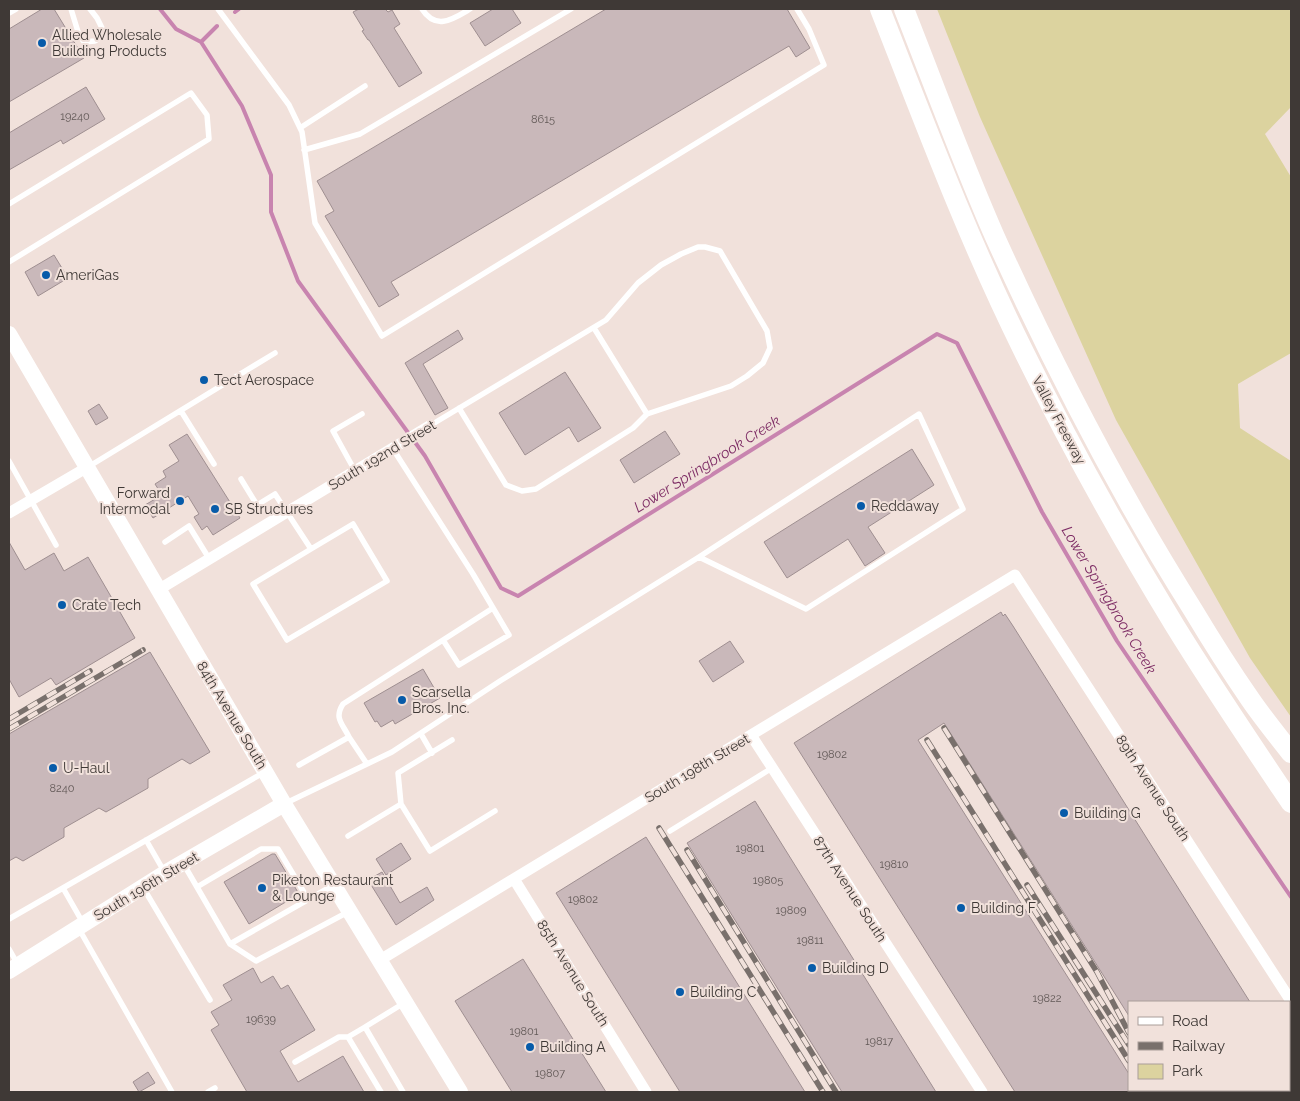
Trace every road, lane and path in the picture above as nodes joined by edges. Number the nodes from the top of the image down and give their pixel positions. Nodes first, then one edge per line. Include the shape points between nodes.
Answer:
1 (16, 9) edge
2 (71, 9) edge
3 (90, 9) edge
4 (218, 9) edge
5 (422, 9) edge
6 (470, 9) edge
7 (571, 9) edge
8 (797, 9) edge
9 (880, 9) edge
10 (904, 9) edge
11 (914, 9) edge
12 (9, 13) edge
13 (366, 86) dead end
14 (300, 128) junction
15 (304, 150) junction
16 (9, 204) edge
17 (9, 262) edge
18 (594, 328) junction
19 (10, 338) edge
20 (275, 353) dead end
21 (460, 408) junction
22 (181, 411) junction
23 (362, 414) dead end
24 (647, 414) junction
25 (431, 425) joint
26 (396, 446) junction
27 (9, 461) edge
28 (214, 464) dead end
29 (86, 468) junction
30 (356, 471) junction
31 (241, 479) dead end
32 (31, 500) junction
33 (9, 513) edge
34 (287, 513) junction
35 (165, 542) dead end
36 (56, 544) dead end
37 (311, 549) junction
38 (699, 557) junction
39 (210, 560) junction
40 (1015, 575) joint
41 (158, 590) junction
42 (493, 608) junction
43 (443, 640) junction
44 (421, 734) junction
45 (751, 735) junction
46 (349, 737) junction
47 (452, 740) dead end
48 (1291, 752) edge
49 (432, 753) junction
50 (367, 764) junction
51 (299, 765) dead end
52 (772, 768) junction
53 (265, 771) junction
54 (1291, 803) edge
55 (284, 804) junction
56 (401, 804) junction
57 (495, 811) dead end
58 (670, 831) dead end
59 (348, 836) dead end
60 (146, 840) junction
61 (183, 863) junction
62 (165, 874) junction
63 (514, 879) junction
64 (334, 885) junction
65 (143, 887) junction
66 (197, 887) junction
67 (63, 888) junction
68 (308, 899) junction
69 (350, 911) junction
70 (9, 919) edge
71 (81, 926) junction
72 (230, 944) junction
73 (9, 949) edge
74 (380, 960) junction
75 (13, 968) edge
76 (210, 1000) dead end
77 (1291, 1001) edge
78 (406, 1002) junction
79 (365, 1027) junction
80 (348, 1037) junction
81 (296, 1062) dead end
82 (215, 1088) dead end
83 (172, 1092) edge
84 (208, 1092) edge
85 (381, 1092) edge
86 (403, 1092) edge
87 (460, 1092) edge
88 (646, 1092) edge
89 (982, 1092) edge

1 - 12 lane
2 - 3 lane via 84,42 95,41 105,34
4 - 14 lane via 290,106
5 - 6 lane via 435,21 450,21
7 - 15 lane via 360,134
8 - 15 lane via 810,29 824,65 382,336 315,223
9 - 54 highway, Valley Freeway via 960,212 1054,412 1120,534 1176,628
10 - 48 highway via 995,236 1096,442 1156,551 1225,662
11 - 48 highway via 1008,240 1086,404 1140,504
13 - 14 lane
14 - 15 lane
16 - 17 lane via 191,93 207,115 208,139
18 - 21 lane, South 192nd Street
18 - 24 lane
18 - 24 lane, South 192nd Street via 606,320 638,283 661,265 698,247 720,251 767,331 770,348 767,356 763,363 731,386
19 - 29 main road, 84th Avenue South
20 - 22 lane
21 - 24 lane via 506,485 522,491 536,490 633,428
21 - 25 lane, South 192nd Street
22 - 28 lane
22 - 29 lane
23 - 30 lane via 333,432
25 - 26 street, South 192nd Street
26 - 30 street, South 192nd Street
26 - 42 lane
27 - 32 lane
29 - 32 street
29 - 41 main road, 84th Avenue South
30 - 34 street, South 192nd Street
31 - 34 lane via 257,505 275,494
32 - 33 street
32 - 36 lane
34 - 37 lane
34 - 39 street, South 192nd Street
35 - 39 lane via 189,526
37 - 37 lane via 353,524 387,581 287,640 253,584
38 - 38 lane via 806,608 963,509 919,414
38 - 44 lane
39 - 41 street, South 192nd Street
40 - 45 street, South 198th Street
40 - 77 street, 89th Avenue South
41 - 53 main road, 84th Avenue South
42 - 43 lane
42 - 43 lane via 509,635 459,665
43 - 46 lane via 343,704 338,716
44 - 49 lane
44 - 50 lane
45 - 52 street, 87th Avenue South
45 - 63 street, South 198th Street
46 - 50 lane
46 - 51 lane
47 - 49 lane
49 - 56 lane via 398,773
50 - 55 lane
52 - 58 lane
52 - 89 street, 87th Avenue South
53 - 55 main road, 84th Avenue South
53 - 60 lane
55 - 61 main road, South 196th Street
55 - 64 main road, 84th Avenue South
56 - 57 lane via 430,851
56 - 59 lane
60 - 62 lane
60 - 67 lane
61 - 62 main road, South 196th Street
61 - 66 lane
62 - 65 main road, South 196th Street
63 - 74 street, South 198th Street
63 - 88 street, 85th Avenue South
64 - 68 lane
64 - 69 main road, 84th Avenue South
65 - 71 main road, South 196th Street
65 - 76 lane
66 - 68 lane via 261,849 278,849
66 - 72 lane
67 - 70 lane
67 - 71 lane
68 - 72 lane
69 - 72 lane via 256,961
69 - 74 main road, 84th Avenue South
71 - 75 main road, South 196th Street
71 - 83 lane
73 - 75 lane
74 - 78 main road, 84th Avenue South
78 - 79 lane
78 - 87 main road, 84th Avenue South
79 - 80 lane
79 - 86 lane
80 - 81 lane via 339,1037
80 - 85 lane
82 - 84 lane

